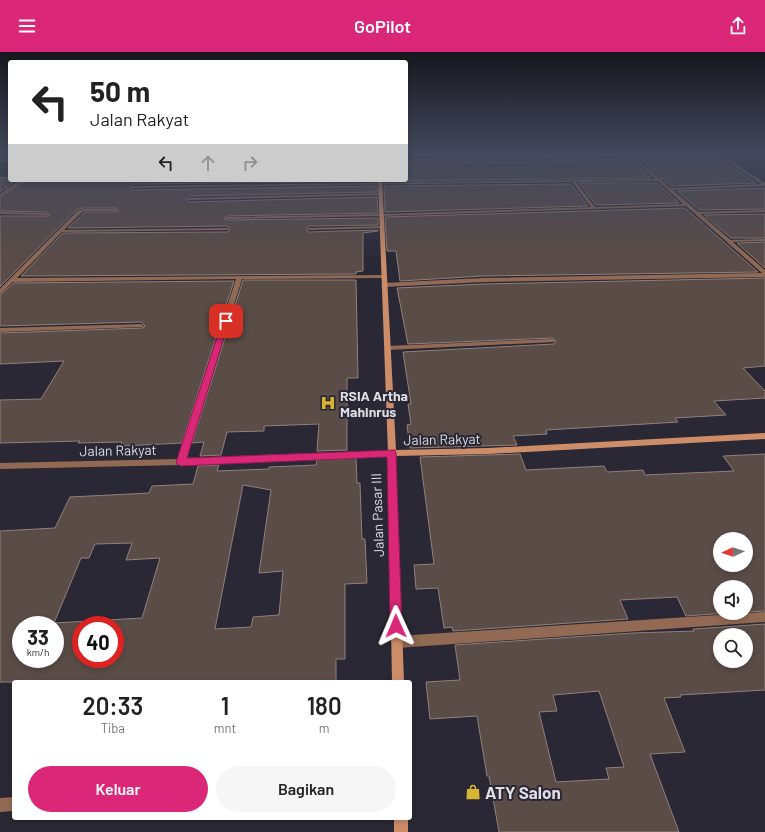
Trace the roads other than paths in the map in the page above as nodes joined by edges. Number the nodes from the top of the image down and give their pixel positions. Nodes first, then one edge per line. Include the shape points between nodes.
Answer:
1 (9, 189) edge
2 (381, 189) edge
3 (580, 189) edge
4 (670, 189) edge
5 (381, 194) junction
6 (0, 196) edge
7 (190, 199) dead end
8 (687, 205) junction
9 (594, 208) junction
10 (116, 210) dead end
11 (765, 211) edge
12 (697, 213) junction
13 (0, 214) edge
14 (47, 214) dead end
15 (382, 215) junction
16 (227, 218) dead end
17 (382, 227) junction
18 (227, 229) dead end
19 (309, 229) dead end
20 (61, 231) junction
21 (765, 240) edge
22 (729, 241) junction
23 (765, 274) edge
24 (383, 276) junction
25 (239, 278) junction
26 (13, 280) junction
27 (384, 285) junction
28 (0, 292) edge
29 (141, 326) dead end
30 (0, 330) edge
31 (552, 341) dead end
32 (387, 348) junction
33 (765, 436) edge
34 (392, 453) junction
35 (181, 462) junction
36 (0, 466) edge
37 (765, 617) edge
38 (397, 642) junction
39 (398, 680) edge
40 (12, 804) edge
41 (0, 805) edge
42 (401, 820) edge
43 (401, 832) edge

1 - 6 street
2 - 5 street, Jalan Pasar III
3 - 9 street
4 - 8 street
5 - 7 street
5 - 15 street, Jalan Pasar III
8 - 9 street
8 - 12 street
9 - 15 street
10 - 20 street via 81,211
11 - 12 street
12 - 22 street
13 - 14 street
15 - 16 street
15 - 17 street, Jalan Pasar III
17 - 19 street
17 - 24 street, Jalan Pasar III
18 - 20 street
20 - 26 street
21 - 22 street
22 - 23 street
23 - 27 street via 483,280
24 - 25 street
24 - 27 street, Jalan Pasar III
25 - 26 street
25 - 35 street
26 - 28 street
27 - 32 street, Jalan Pasar III
29 - 30 street
31 - 32 street
32 - 34 street, Jalan Pasar III
33 - 34 street, Jalan Rakyat via 488,451
34 - 35 street, Jalan Rakyat
34 - 38 street, Jalan Pasar III
35 - 36 street, Jalan Rakyat
37 - 38 street
38 - 39 street, Jalan Pasar III
40 - 41 street
42 - 43 street

